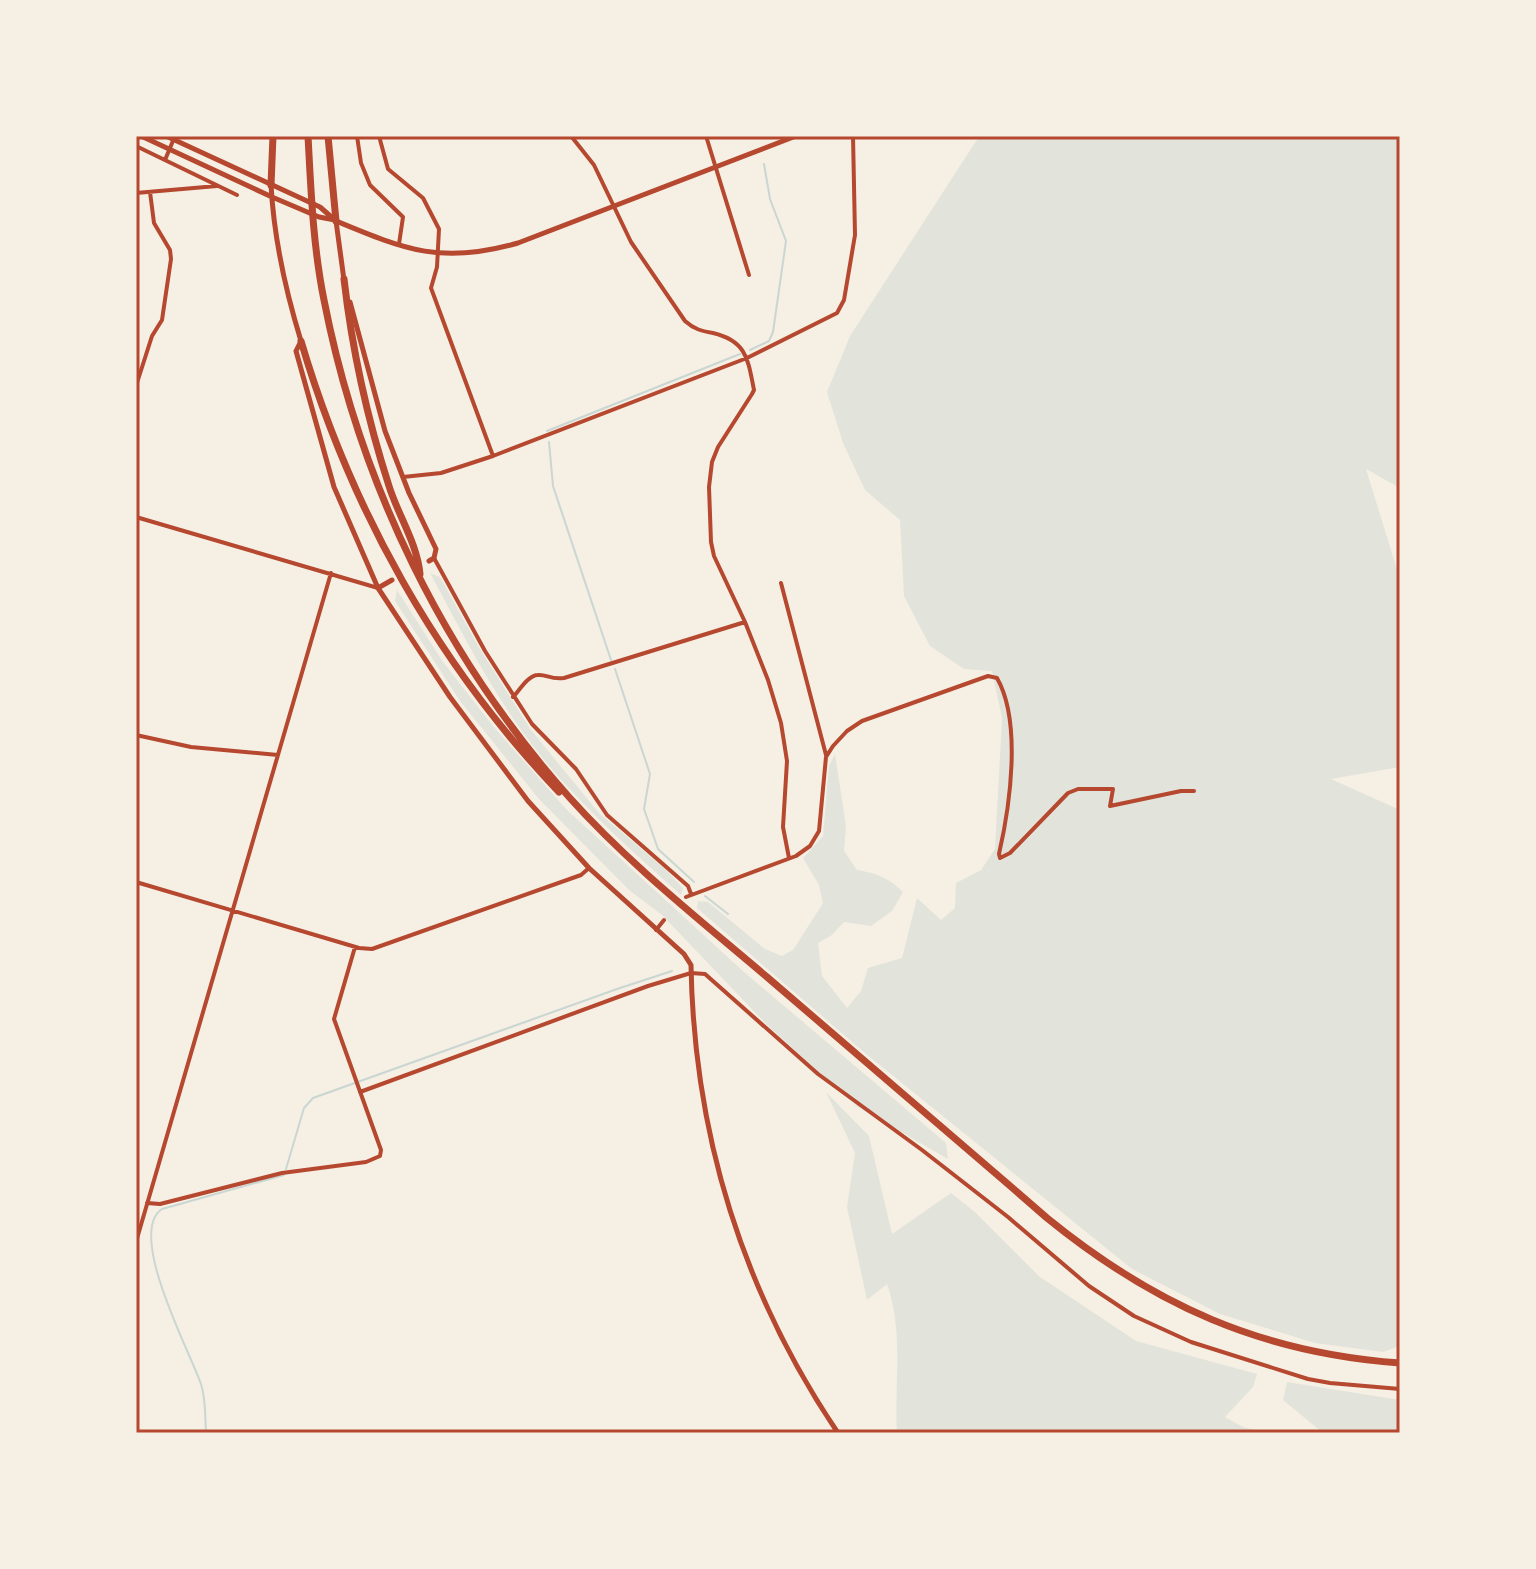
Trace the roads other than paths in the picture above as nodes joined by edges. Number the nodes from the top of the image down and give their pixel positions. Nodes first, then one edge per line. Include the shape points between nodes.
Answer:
1 (141, 136) edge
2 (166, 136) edge
3 (273, 136) edge
4 (308, 136) edge
5 (328, 136) edge
6 (357, 136) edge
7 (379, 136) edge
8 (571, 136) edge
9 (706, 136) edge
10 (796, 136) edge
11 (853, 136) edge
12 (175, 138) edge
13 (136, 146) edge
14 (170, 150) junction
15 (165, 160) junction
16 (271, 185) junction
17 (219, 186) junction
18 (150, 192) junction
19 (136, 193) edge
20 (237, 195) dead end
21 (272, 197) junction
22 (615, 207) junction
23 (336, 221) junction
24 (399, 247) junction
25 (749, 275) dead end
26 (344, 279) junction
27 (301, 341) junction
28 (747, 358) junction
29 (136, 386) edge
30 (493, 456) junction
31 (403, 477) junction
32 (136, 517) edge
33 (432, 560) joint
34 (331, 573) junction
35 (392, 580) dead end
36 (421, 582) junction
37 (781, 583) dead end
38 (378, 588) junction
39 (745, 622) junction
40 (513, 697) junction
41 (136, 735) edge
42 (278, 755) junction
43 (826, 757) junction
44 (1194, 791) dead end
45 (607, 836) junction
46 (789, 859) junction
47 (589, 868) junction
48 (136, 882) edge
49 (233, 911) junction
50 (664, 920) dead end
51 (656, 930) junction
52 (355, 947) junction
53 (691, 973) junction
54 (360, 1092) junction
55 (147, 1203) junction
56 (136, 1242) edge
57 (1400, 1363) edge
58 (1400, 1389) edge
59 (838, 1433) edge

1 - 14 main road
2 - 12 main road
3 - 16 highway
4 - 36 highway via 323,297 351,408 375,481
5 - 23 highway
6 - 24 street via 370,185 403,217
7 - 30 street via 388,169 423,198 436,221 440,236 431,288
8 - 22 street via 590,158
9 - 25 street
10 - 22 main road
11 - 28 street via 855,235 842,305 837,313
12 - 14 street
12 - 16 main road
13 - 15 street
14 - 15 street
14 - 21 main road
15 - 17 street
16 - 21 main road
16 - 23 main road via 320,207
17 - 18 street
17 - 20 street
18 - 19 street
18 - 29 street via 154,223 171,259 162,320
21 - 23 main road
21 - 27 main road via 283,283
22 - 24 main road via 486,251 435,254
22 - 28 street via 631,242 685,321 734,342
23 - 24 main road
23 - 26 main road
26 - 31 main road via 385,431
26 - 36 highway via 350,337 371,426 394,503 419,561
27 - 38 main road via 296,351 334,487
27 - 45 highway via 357,495 418,608 517,748
28 - 30 street
28 - 39 street via 754,390 718,447 709,487 714,556
30 - 31 street via 441,473
31 - 33 main road via 436,549
32 - 34 street
33 - 40 street
34 - 38 street
34 - 42 street
35 - 38 main road
36 - 45 highway via 483,686 551,775
37 - 43 street
38 - 47 main road via 481,741
39 - 40 street via 564,678 533,676
39 - 46 street via 785,745 783,827
40 - 46 street via 576,769 607,815 688,886 688,896
41 - 42 street via 191,747
42 - 49 street
43 - 44 street via 839,738 862,721 988,676 997,678 1010,709 1000,858 1072,790 1113,789 1110,806
43 - 46 street via 819,831 803,852
45 - 57 highway via 1047,1218 1107,1264 1215,1322 1314,1352
47 - 51 main road
47 - 52 street via 376,948
48 - 49 street
49 - 52 street
49 - 55 street
50 - 51 street
51 - 53 main road via 684,954
52 - 54 street via 334,1019
53 - 54 street
53 - 58 street via 705,974 818,1074 1134,1316 1191,1342 1308,1379
53 - 59 main road via 702,1099 733,1222 777,1331
54 - 55 street via 381,1150 377,1158
55 - 56 street

